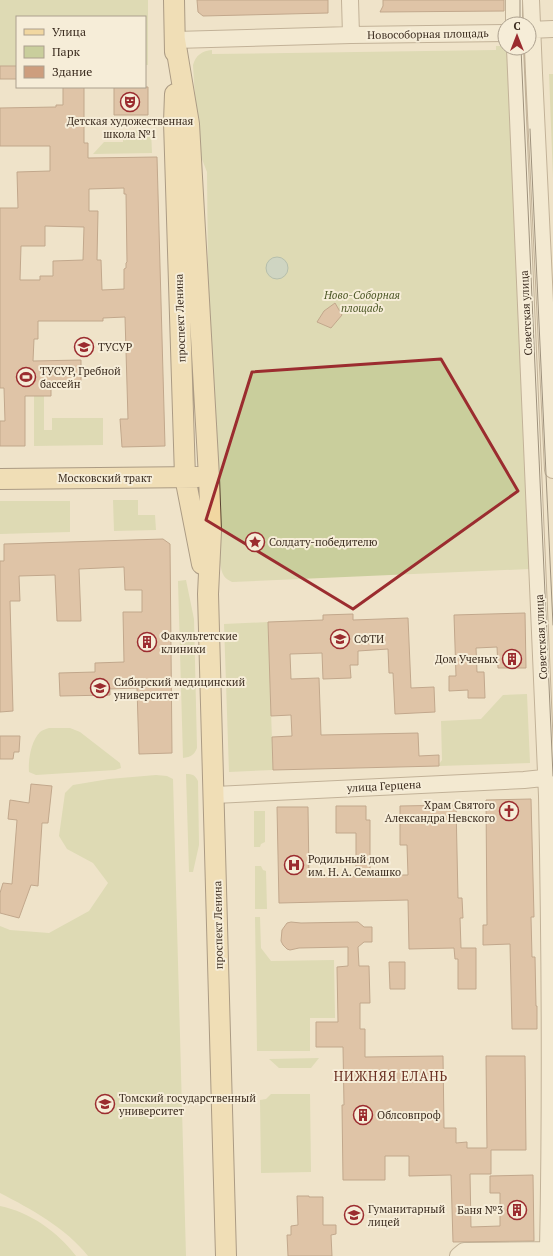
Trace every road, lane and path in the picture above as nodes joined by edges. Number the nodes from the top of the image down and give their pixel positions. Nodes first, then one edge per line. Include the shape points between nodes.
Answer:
1 (174, 0) edge
2 (350, 0) edge
3 (514, 0) edge
4 (531, 0) edge
5 (514, 16) edge
6 (530, 16) edge
7 (553, 29) edge
8 (537, 30) edge
9 (497, 32) edge
10 (351, 35) junction
11 (175, 40) junction
12 (515, 56) edge
13 (531, 56) edge
14 (553, 470) edge
15 (185, 477) junction
16 (210, 477) junction
17 (0, 479) edge
18 (208, 594) junction
19 (550, 777) edge
20 (214, 794) junction
21 (551, 1250) edge
22 (226, 1256) edge
23 (458, 1256) edge

1 - 11 main road, проспект Ленина
2 - 10 street
3 - 5 street
4 - 6 street, Советская улица
7 - 8 street
9 - 10 street, Новособорная площадь
10 - 11 street
11 - 15 main road, проспект Ленина via 174,122
11 - 16 main road, проспект Ленина via 189,124
12 - 19 street, Советская улица
13 - 14 street, Советская улица
15 - 16 main road, Московский тракт
15 - 17 main road, Московский тракт
15 - 18 main road, проспект Ленина
16 - 18 main road, проспект Ленина
18 - 20 main road, проспект Ленина
19 - 20 street, улица Герцена
19 - 21 street, Советская улица
20 - 22 main road, проспект Ленина
21 - 23 street via 464,1251

